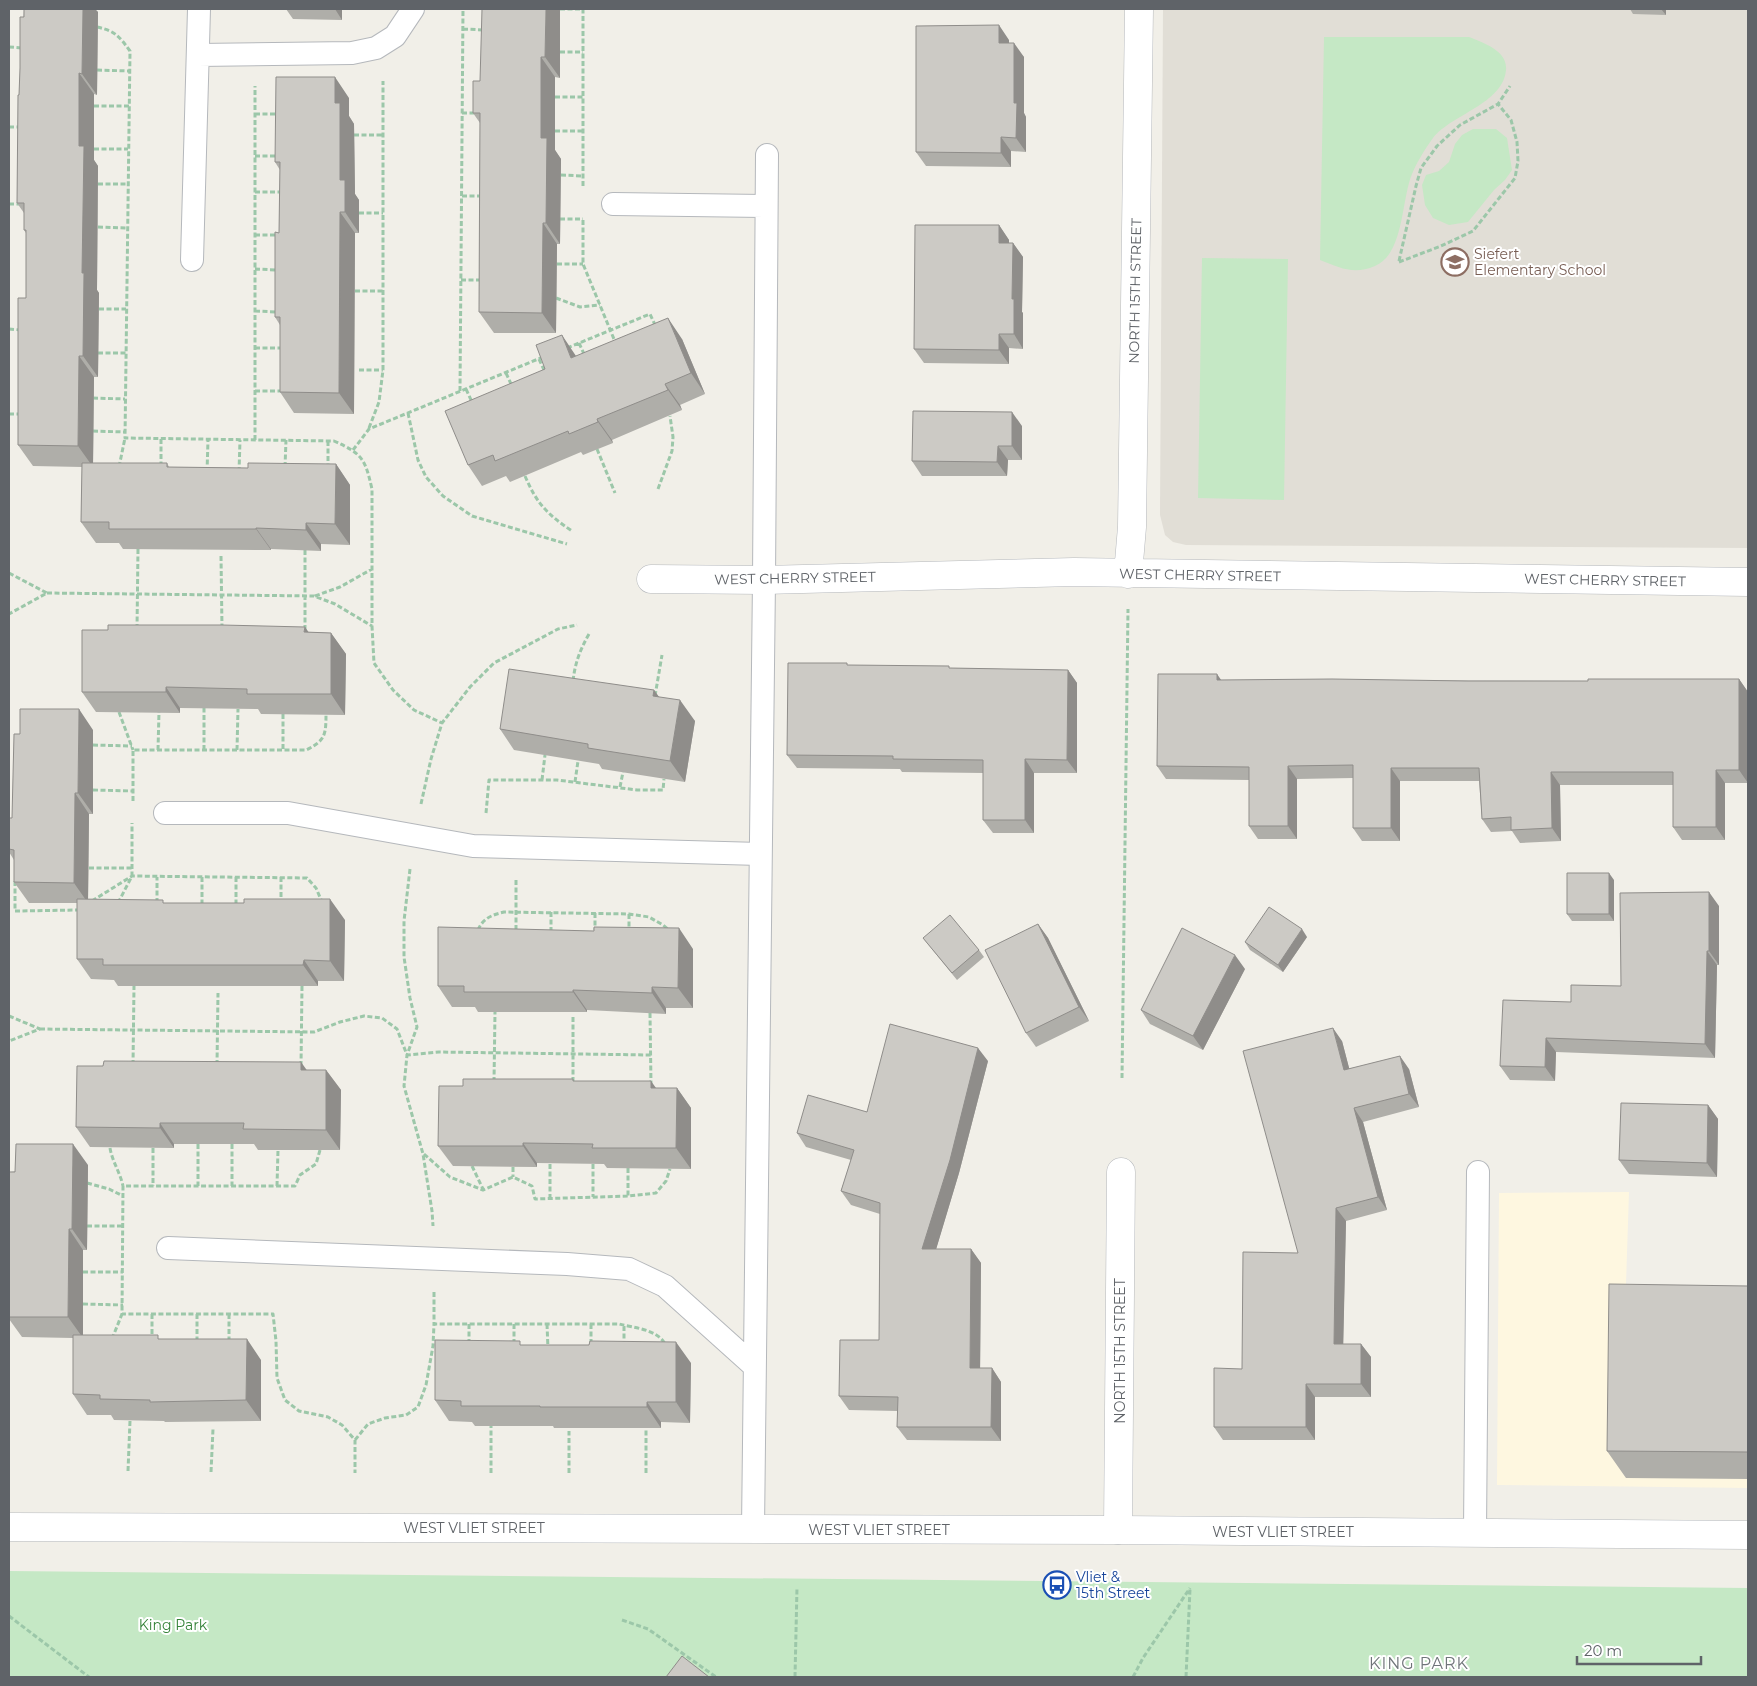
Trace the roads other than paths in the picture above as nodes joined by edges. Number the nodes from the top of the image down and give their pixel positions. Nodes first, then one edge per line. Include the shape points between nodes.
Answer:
1 (199, 9) edge
2 (413, 9) edge
3 (1139, 9) edge
4 (198, 55) junction
5 (767, 155) dead end
6 (613, 204) dead end
7 (766, 206) junction
8 (192, 260) dead end
9 (1128, 574) junction
10 (651, 579) dead end
11 (764, 580) junction
12 (1748, 582) edge
13 (165, 813) dead end
14 (760, 854) junction
15 (1121, 1172) dead end
16 (1478, 1172) dead end
17 (168, 1248) dead end
18 (754, 1366) junction
19 (9, 1527) edge
20 (753, 1529) junction
21 (1118, 1530) junction
22 (1475, 1533) junction
23 (1748, 1535) edge

1 - 4 lane
2 - 4 lane via 395,36 376,48 352,53
3 - 9 street, NORTH 15TH STREET via 1132,527
4 - 8 lane
5 - 7 lane
6 - 7 lane
7 - 11 lane
9 - 11 street, WEST CHERRY STREET via 1074,572
9 - 12 street, WEST CHERRY STREET
10 - 11 street, WEST CHERRY STREET
11 - 14 lane
13 - 14 lane via 288,813 465,845
14 - 18 lane
15 - 21 street, NORTH 15TH STREET
16 - 22 lane
17 - 18 lane via 629,1269 665,1286
18 - 20 lane
19 - 20 street, WEST VLIET STREET
20 - 21 street, WEST VLIET STREET
21 - 22 street, WEST VLIET STREET
22 - 23 street, WEST VLIET STREET

